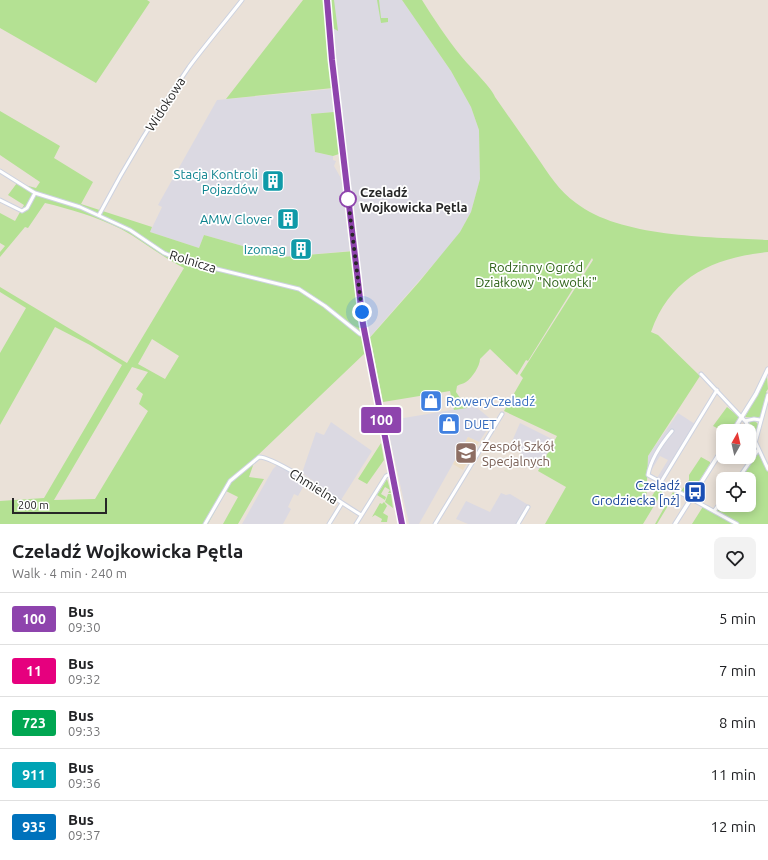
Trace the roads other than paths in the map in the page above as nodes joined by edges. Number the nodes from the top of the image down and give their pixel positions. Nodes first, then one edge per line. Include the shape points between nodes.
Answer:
1 (242, 0) edge
2 (327, 0) edge
3 (0, 171) edge
4 (35, 193) junction
5 (0, 200) edge
6 (99, 215) junction
7 (365, 335) junction
8 (768, 368) edge
9 (701, 374) dead end
10 (717, 390) junction
11 (768, 395) edge
12 (502, 414) dead end
13 (742, 418) junction
14 (760, 420) junction
15 (745, 421) junction
16 (738, 424) edge
17 (746, 424) edge
18 (672, 431) dead end
19 (756, 435) edge
20 (756, 446) edge
21 (758, 450) junction
22 (716, 459) edge
23 (768, 469) edge
24 (743, 472) edge
25 (392, 473) junction
26 (660, 482) junction
27 (692, 497) junction
28 (342, 503) junction
29 (528, 507) dead end
30 (715, 510) joint
31 (361, 515) junction
32 (206, 524) edge
33 (330, 524) edge
34 (356, 524) edge
35 (402, 524) edge
36 (435, 524) edge
37 (518, 524) edge
38 (675, 524) edge
39 (737, 524) edge

1 - 6 street, Widokowa via 164,104
2 - 7 street
3 - 4 street, Rolnicza
4 - 5 street via 27,208 22,211
4 - 6 street, Rolnicza
6 - 7 street, Rolnicza via 180,260 299,289 360,334
7 - 25 street
8 - 13 street
9 - 10 street
10 - 13 street
10 - 26 street
11 - 14 street
12 - 36 street
13 - 15 street
13 - 16 street
14 - 15 street
14 - 19 street
15 - 17 street
18 - 26 street via 661,444 649,466 648,475
20 - 21 street
21 - 23 street
21 - 24 street
22 - 27 street
25 - 31 street via 386,476
25 - 35 street
26 - 27 street
27 - 30 street
27 - 38 street
28 - 31 street, Chmielna
28 - 32 street, Chmielna via 267,458 256,458 230,481
28 - 33 street
29 - 37 street
30 - 39 street
31 - 34 street

